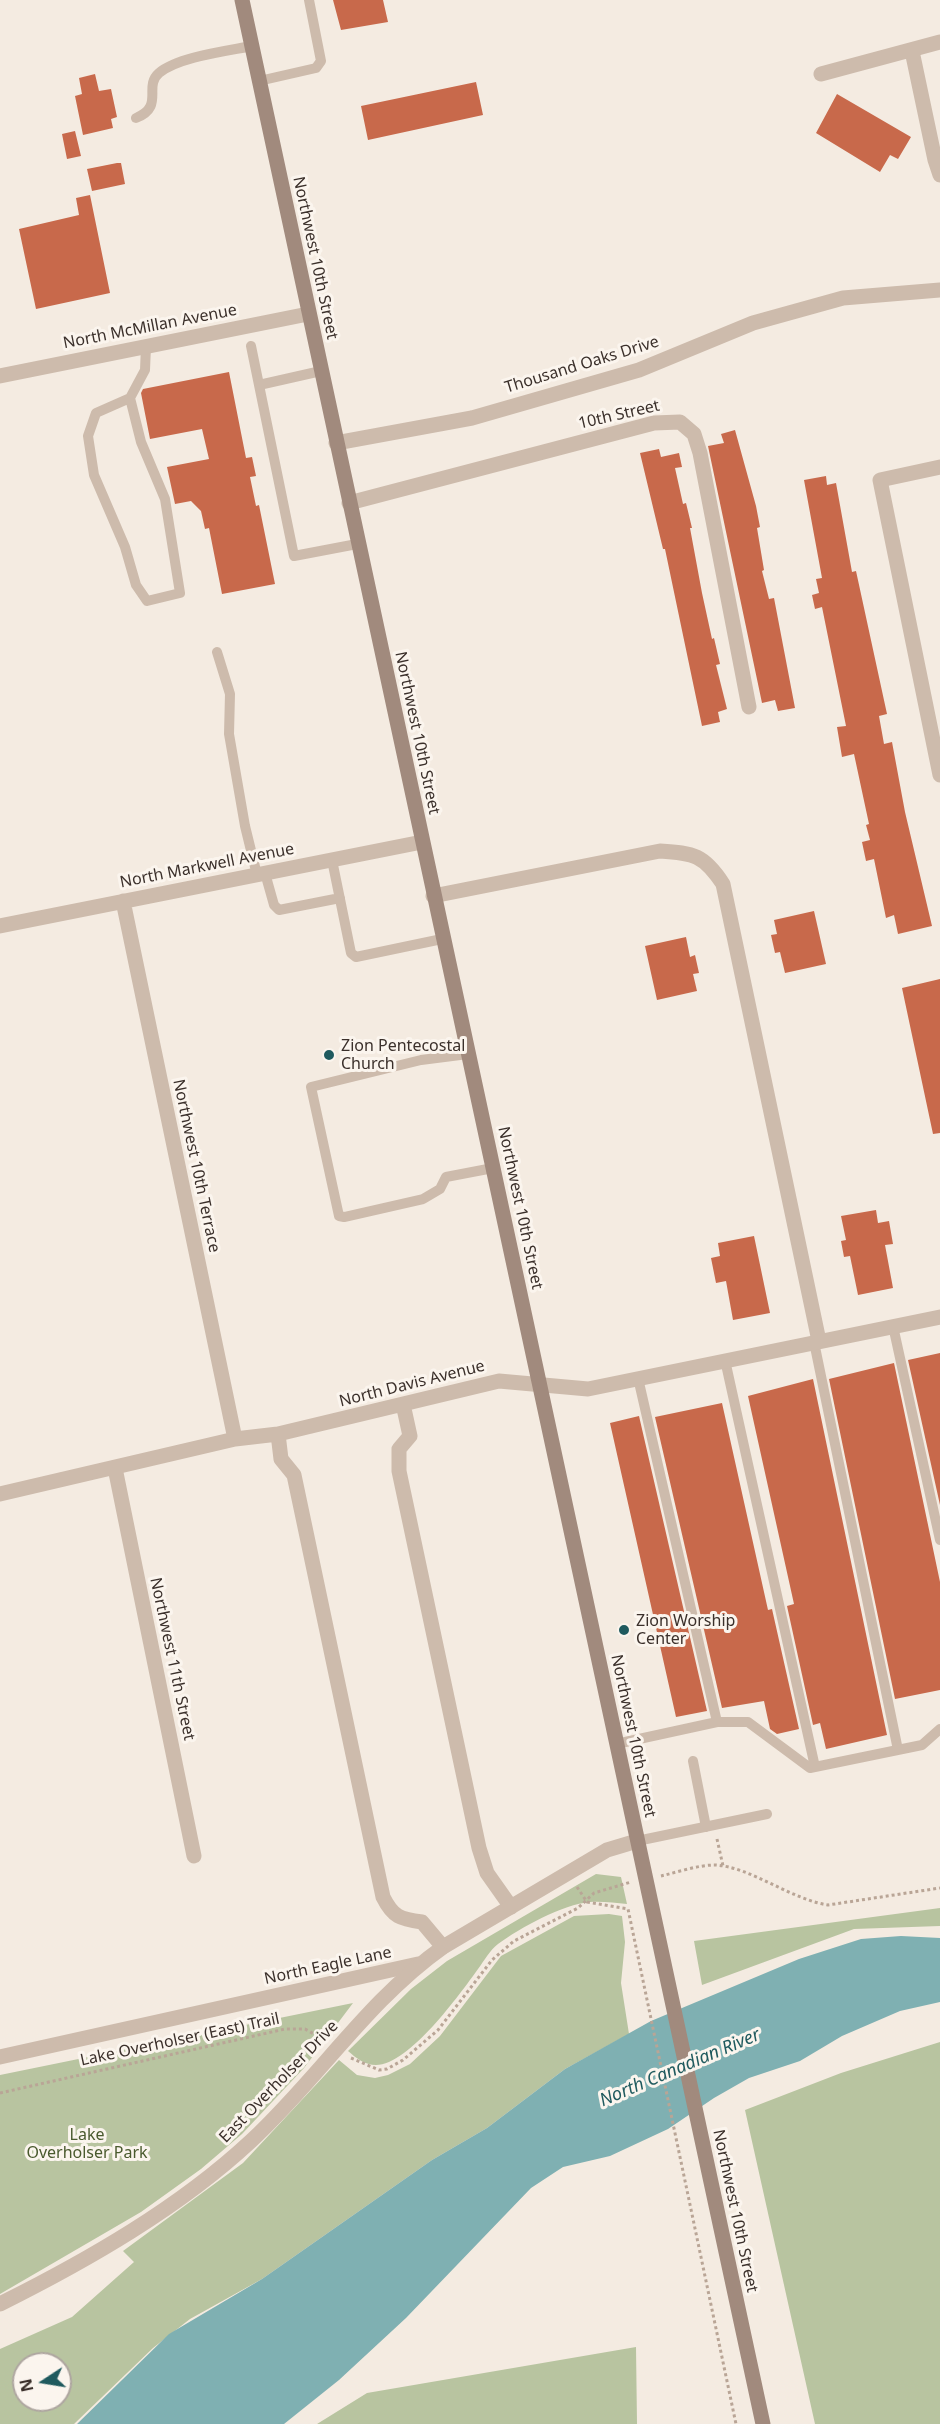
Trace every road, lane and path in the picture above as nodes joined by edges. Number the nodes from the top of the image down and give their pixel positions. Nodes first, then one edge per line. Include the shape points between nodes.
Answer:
1 (242, 0) edge
2 (309, 0) edge
3 (940, 42) edge
4 (252, 46) junction
5 (912, 51) junction
6 (820, 74) dead end
7 (260, 81) junction
8 (136, 118) dead end
9 (940, 175) edge
10 (940, 290) edge
11 (308, 314) junction
12 (146, 346) junction
13 (251, 346) dead end
14 (321, 372) junction
15 (0, 376) edge
16 (258, 385) junction
17 (130, 398) junction
18 (336, 443) junction
19 (940, 467) edge
20 (349, 503) junction
21 (357, 544) junction
22 (217, 652) dead end
23 (749, 707) dead end
24 (940, 775) edge
25 (422, 842) junction
26 (332, 860) junction
27 (261, 874) junction
28 (433, 896) junction
29 (340, 898) junction
30 (123, 901) junction
31 (0, 926) edge
32 (442, 939) junction
33 (468, 1054) junction
34 (493, 1168) junction
35 (940, 1317) edge
36 (893, 1326) junction
37 (817, 1342) junction
38 (725, 1360) junction
39 (638, 1378) junction
40 (541, 1387) junction
41 (403, 1404) junction
42 (278, 1434) junction
43 (235, 1439) junction
44 (115, 1468) junction
45 (0, 1494) edge
46 (940, 1540) edge
47 (717, 1722) junction
48 (940, 1729) edge
49 (616, 1744) junction
50 (898, 1750) junction
51 (693, 1761) dead end
52 (815, 1767) junction
53 (767, 1814) dead end
54 (710, 1826) junction
55 (637, 1841) junction
56 (194, 1856) dead end
57 (723, 1866) junction
58 (645, 1879) junction
59 (940, 1888) edge
60 (587, 1902) junction
61 (511, 1907) junction
62 (443, 1947) junction
63 (418, 1964) junction
64 (337, 2048) junction
65 (0, 2057) edge
66 (0, 2092) edge
67 (0, 2304) edge
68 (736, 2424) edge
69 (763, 2424) edge

1 - 4 main road, Northwest 10th Street
2 - 7 lane via 321,61 316,68
3 - 5 street
4 - 7 main road, Northwest 10th Street
4 - 8 lane via 170,66 154,80 153,105
5 - 6 street
5 - 9 street
7 - 11 main road, Northwest 10th Street
10 - 18 street, Thousand Oaks Drive via 843,298 753,323 639,370 472,418
11 - 12 street, North McMillan Avenue
11 - 14 main road, Northwest 10th Street
12 - 15 street, North McMillan Avenue
12 - 17 lane via 145,370
13 - 16 lane
14 - 16 lane
14 - 18 main road, Northwest 10th Street
16 - 21 lane via 294,556
17 - 17 lane via 141,442 165,499 180,593 147,601 136,585 125,547 94,475 88,436 96,413
18 - 20 main road, Northwest 10th Street
19 - 24 street via 880,480
20 - 21 main road, Northwest 10th Street
20 - 23 street, 10th Street via 654,423 680,422 694,434 700,453
21 - 25 main road, Northwest 10th Street
22 - 27 lane via 230,694 229,734 245,826
25 - 26 street, North Markwell Avenue
25 - 28 main road, Northwest 10th Street
26 - 27 street, North Markwell Avenue
26 - 29 lane
27 - 29 lane via 279,910
27 - 30 street, North Markwell Avenue
28 - 32 main road, Northwest 10th Street
28 - 37 street via 660,851 692,853 711,866 723,884
29 - 32 lane via 351,953 356,957
30 - 31 street, North Markwell Avenue
30 - 43 street, Northwest 10th Terrace
32 - 33 main road, Northwest 10th Street
33 - 34 main road, Northwest 10th Street
33 - 34 lane via 421,1060 311,1087 339,1216 423,1199 440,1189 446,1177
34 - 40 main road, Northwest 10th Street
35 - 36 street, North Davis Avenue
36 - 37 street, North Davis Avenue
36 - 46 lane
37 - 38 street, North Davis Avenue
37 - 50 lane
38 - 39 street, North Davis Avenue
38 - 52 lane
39 - 40 street, North Davis Avenue via 588,1389
39 - 47 lane
40 - 41 street, North Davis Avenue via 499,1381
40 - 49 main road, Northwest 10th Street
41 - 42 street, North Davis Avenue
41 - 61 street via 410,1436 399,1449 399,1471 478,1848 487,1873
42 - 43 street, North Davis Avenue
42 - 62 street via 281,1459 294,1475 383,1897 390,1912 422,1922
43 - 44 street, North Davis Avenue
44 - 45 street, North Davis Avenue
44 - 56 street, Northwest 11th Street
47 - 49 lane
47 - 52 lane via 748,1722 802,1762
48 - 50 lane via 922,1745
49 - 55 main road, Northwest 10th Street
50 - 52 lane
51 - 54 lane
53 - 54 lane
54 - 55 lane
54 - 57 path
55 - 58 main road, Northwest 10th Street
55 - 61 street, North Eagle Lane via 608,1851
57 - 58 path, Lake Overholser (East) Trail via 708,1865
57 - 59 path via 828,1905
58 - 60 path, Lake Overholser (East) Trail via 600,1891
58 - 69 main road, Northwest 10th Street
60 - 64 path, Lake Overholser (East) Trail via 513,1941 492,1960 438,2030 395,2065 387,2069 370,2068
60 - 68 path via 628,1909
61 - 62 street, North Eagle Lane
62 - 63 street, North Eagle Lane
63 - 64 street, East Overholser Drive
63 - 65 street, North Eagle Lane
64 - 66 path, Lake Overholser (East) Trail via 314,2032 285,2028
64 - 67 street, East Overholser Drive via 252,2140 199,2185 142,2224

